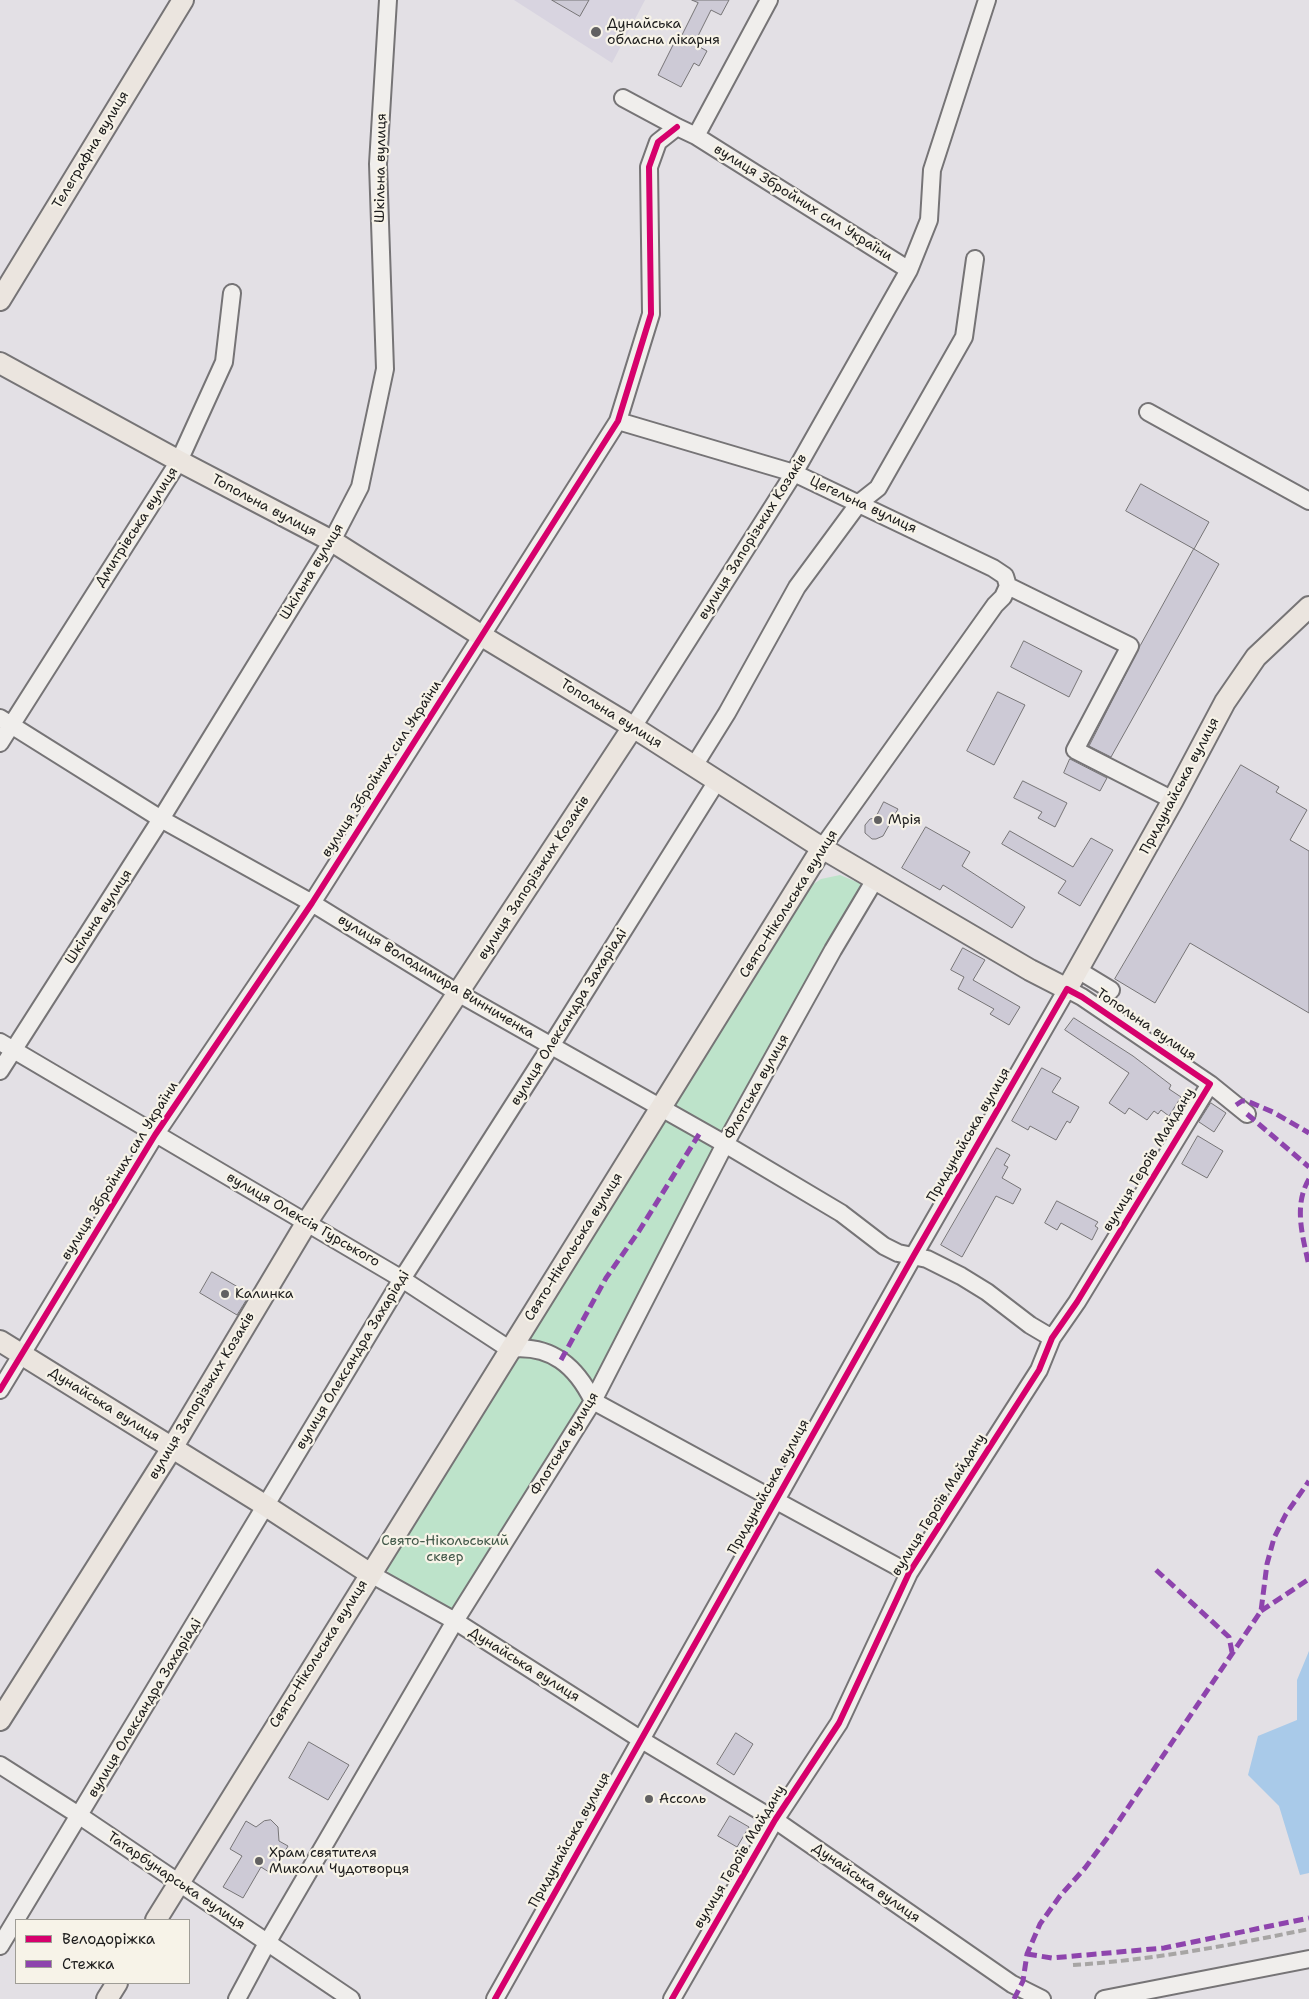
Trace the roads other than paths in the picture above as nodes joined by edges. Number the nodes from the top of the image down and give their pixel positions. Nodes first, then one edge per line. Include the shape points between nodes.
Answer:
1 (183, 0) edge
2 (388, 0) edge
3 (769, 0) edge
4 (987, 0) edge
5 (623, 98) dead end
6 (677, 128) junction
7 (696, 136) junction
8 (975, 259) dead end
9 (909, 270) junction
10 (232, 293) dead end
11 (0, 300) edge
12 (0, 363) edge
13 (1148, 412) dead end
14 (618, 421) junction
15 (179, 462) junction
16 (794, 473) junction
17 (1309, 502) edge
18 (859, 503) junction
19 (332, 541) junction
20 (1008, 586) junction
21 (1309, 607) edge
22 (482, 636) junction
23 (6, 721) edge
24 (633, 727) junction
25 (0, 743) edge
26 (694, 766) junction
27 (718, 781) junction
28 (1173, 800) junction
29 (161, 819) junction
30 (822, 848) junction
31 (876, 878) junction
32 (312, 903) junction
33 (1078, 970) junction
34 (1067, 989) junction
35 (1110, 990) dead end
36 (458, 993) junction
37 (7, 1046) edge
38 (552, 1046) junction
39 (0, 1071) edge
40 (1210, 1084) junction
41 (661, 1108) junction
42 (1247, 1114) dead end
43 (155, 1135) junction
44 (725, 1144) junction
45 (307, 1222) junction
46 (914, 1255) junction
47 (402, 1278) junction
48 (1052, 1338) junction
49 (0, 1342) edge
50 (509, 1349) junction
51 (22, 1355) junction
52 (0, 1390) edge
53 (593, 1402) junction
54 (172, 1448) junction
55 (776, 1500) junction
56 (266, 1506) junction
57 (369, 1572) junction
58 (909, 1573) junction
59 (455, 1622) junction
60 (0, 1720) edge
61 (640, 1739) junction
62 (0, 1765) edge
63 (80, 1816) junction
64 (775, 1820) junction
65 (178, 1884) junction
66 (17, 1919) edge
67 (157, 1919) edge
68 (15, 1922) edge
69 (267, 1943) junction
70 (0, 1946) edge
71 (1309, 1959) edge
72 (116, 1984) edge
73 (107, 1999) edge
74 (237, 1999) edge
75 (351, 1999) edge
76 (495, 1999) edge
77 (672, 1999) edge
78 (1042, 1999) edge
79 (1104, 1999) edge

1 - 11 main road, Телеграфна вулиця
2 - 19 street, Шкільна вулиця via 378,164 385,369 360,487
3 - 7 street
4 - 9 street, вулиця Запорізьких Козаків via 932,170 929,220
5 - 6 street, вулиця Збройних сил України
6 - 7 street, вулиця Збройних сил України
6 - 14 street, вулиця Збройних сил України via 658,142 649,167 651,314
7 - 9 street, вулиця Збройних сил України
8 - 18 street via 964,337 878,488
9 - 16 street, вулиця Запорізьких Козаків
10 - 15 street, Дмитрівська вулиця via 224,362
12 - 15 main road, Топольна вулиця
13 - 17 street
14 - 16 street, Цегельна вулиця
14 - 22 street, вулиця Збройних сил України
15 - 19 main road, Топольна вулиця
15 - 23 street, Дмитрівська вулиця
16 - 18 street, Цегельна вулиця
16 - 24 street, вулиця Запорізьких Козаків
18 - 20 street, Цегельна вулиця via 993,568 1005,576
18 - 26 street via 797,586
19 - 22 main road, Топольна вулиця
19 - 29 street, Шкільна вулиця
20 - 28 street via 1130,646 1075,750
20 - 30 street, Свято-Нікольська вулиця
21 - 28 main road, Придунайська вулиця via 1256,657 1225,702
22 - 24 main road, Топольна вулиця
22 - 32 street, вулиця Збройних сил України
23 - 25 street, Дмитрівська вулиця
23 - 29 street, вулиця Володимира Винниченка
24 - 26 main road, Топольна вулиця
24 - 36 main road, вулиця Запорізьких Козаків
26 - 27 main road, Топольна вулиця
27 - 30 main road, Топольна вулиця
27 - 38 street, вулиця Олександра Захаріаді
28 - 33 main road, Придунайська вулиця
29 - 32 street, вулиця Володимира Винниченка
29 - 37 street, Шкільна вулиця
30 - 31 main road, Топольна вулиця
30 - 41 main road, Свято-Нікольська вулиця
31 - 34 main road, Топольна вулиця
31 - 44 street, Флотська вулиця
32 - 36 street, вулиця Володимира Винниченка
32 - 43 street, вулиця Збройних сил України
33 - 34 main road, Придунайська вулиця
33 - 35 street
34 - 40 street, Топольна вулиця
34 - 46 street, Придунайська вулиця
36 - 38 street, вулиця Володимира Винниченка
36 - 45 main road, вулиця Запорізьких Козаків
37 - 39 street, Шкільна вулиця
37 - 43 street, вулиця Олексія Гурського
38 - 41 street, вулиця Володимира Винниченка
38 - 47 street, вулиця Олександра Захаріаді
40 - 42 street, Топольна вулиця
40 - 48 street, вулиця Героїв Майдану
41 - 44 street, вулиця Володимира Винниченка
41 - 50 main road, Свято-Нікольська вулиця
43 - 45 street, вулиця Олексія Гурського
43 - 51 street, вулиця Збройних сил України
44 - 46 street, вулиця Володимира Винниченка via 842,1213 884,1246 898,1253
44 - 53 street, Флотська вулиця
45 - 47 street, вулиця Олексія Гурського
45 - 54 main road, вулиця Запорізьких Козаків
46 - 48 street, вулиця Володимира Винниченка via 961,1276
46 - 55 street, Придунайська вулиця
47 - 50 street, вулиця Олексія Гурського
47 - 56 street, вулиця Олександра Захаріаді
48 - 58 street, вулиця Героїв Майдану via 1039,1370
49 - 51 main road, Дунайська вулиця
50 - 53 street via 539,1349 560,1360 574,1369
50 - 57 main road, Свято-Нікольська вулиця
51 - 52 street, вулиця Збройних сил України
51 - 54 main road, Дунайська вулиця
53 - 55 street
53 - 59 street, Флотська вулиця
54 - 56 main road, Дунайська вулиця
54 - 60 main road, вулиця Запорізьких Козаків
55 - 58 street
55 - 61 street, Придунайська вулиця
56 - 57 main road, Дунайська вулиця
56 - 63 street, вулиця Олександра Захаріаді
57 - 59 street, Дунайська вулиця
57 - 65 main road, Свято-Нікольська вулиця
58 - 64 street, вулиця Героїв Майдану via 839,1723
59 - 61 street, Дунайська вулиця
59 - 69 street, Флотська вулиця
61 - 64 street, Дунайська вулиця
61 - 76 street, Придунайська вулиця
62 - 63 street, Татарбунарська вулиця
63 - 65 street, Татарбунарська вулиця
63 - 66 street, вулиця Олександра Захаріаді
64 - 77 street, вулиця Героїв Майдану
64 - 78 street, Дунайська вулиця via 1012,1984
65 - 67 main road, Свято-Нікольська вулиця
65 - 69 street, Татарбунарська вулиця
68 - 70 street, вулиця Олександра Захаріаді
69 - 74 street, Флотська вулиця
69 - 75 street, Татарбунарська вулиця
71 - 79 street
72 - 73 main road

